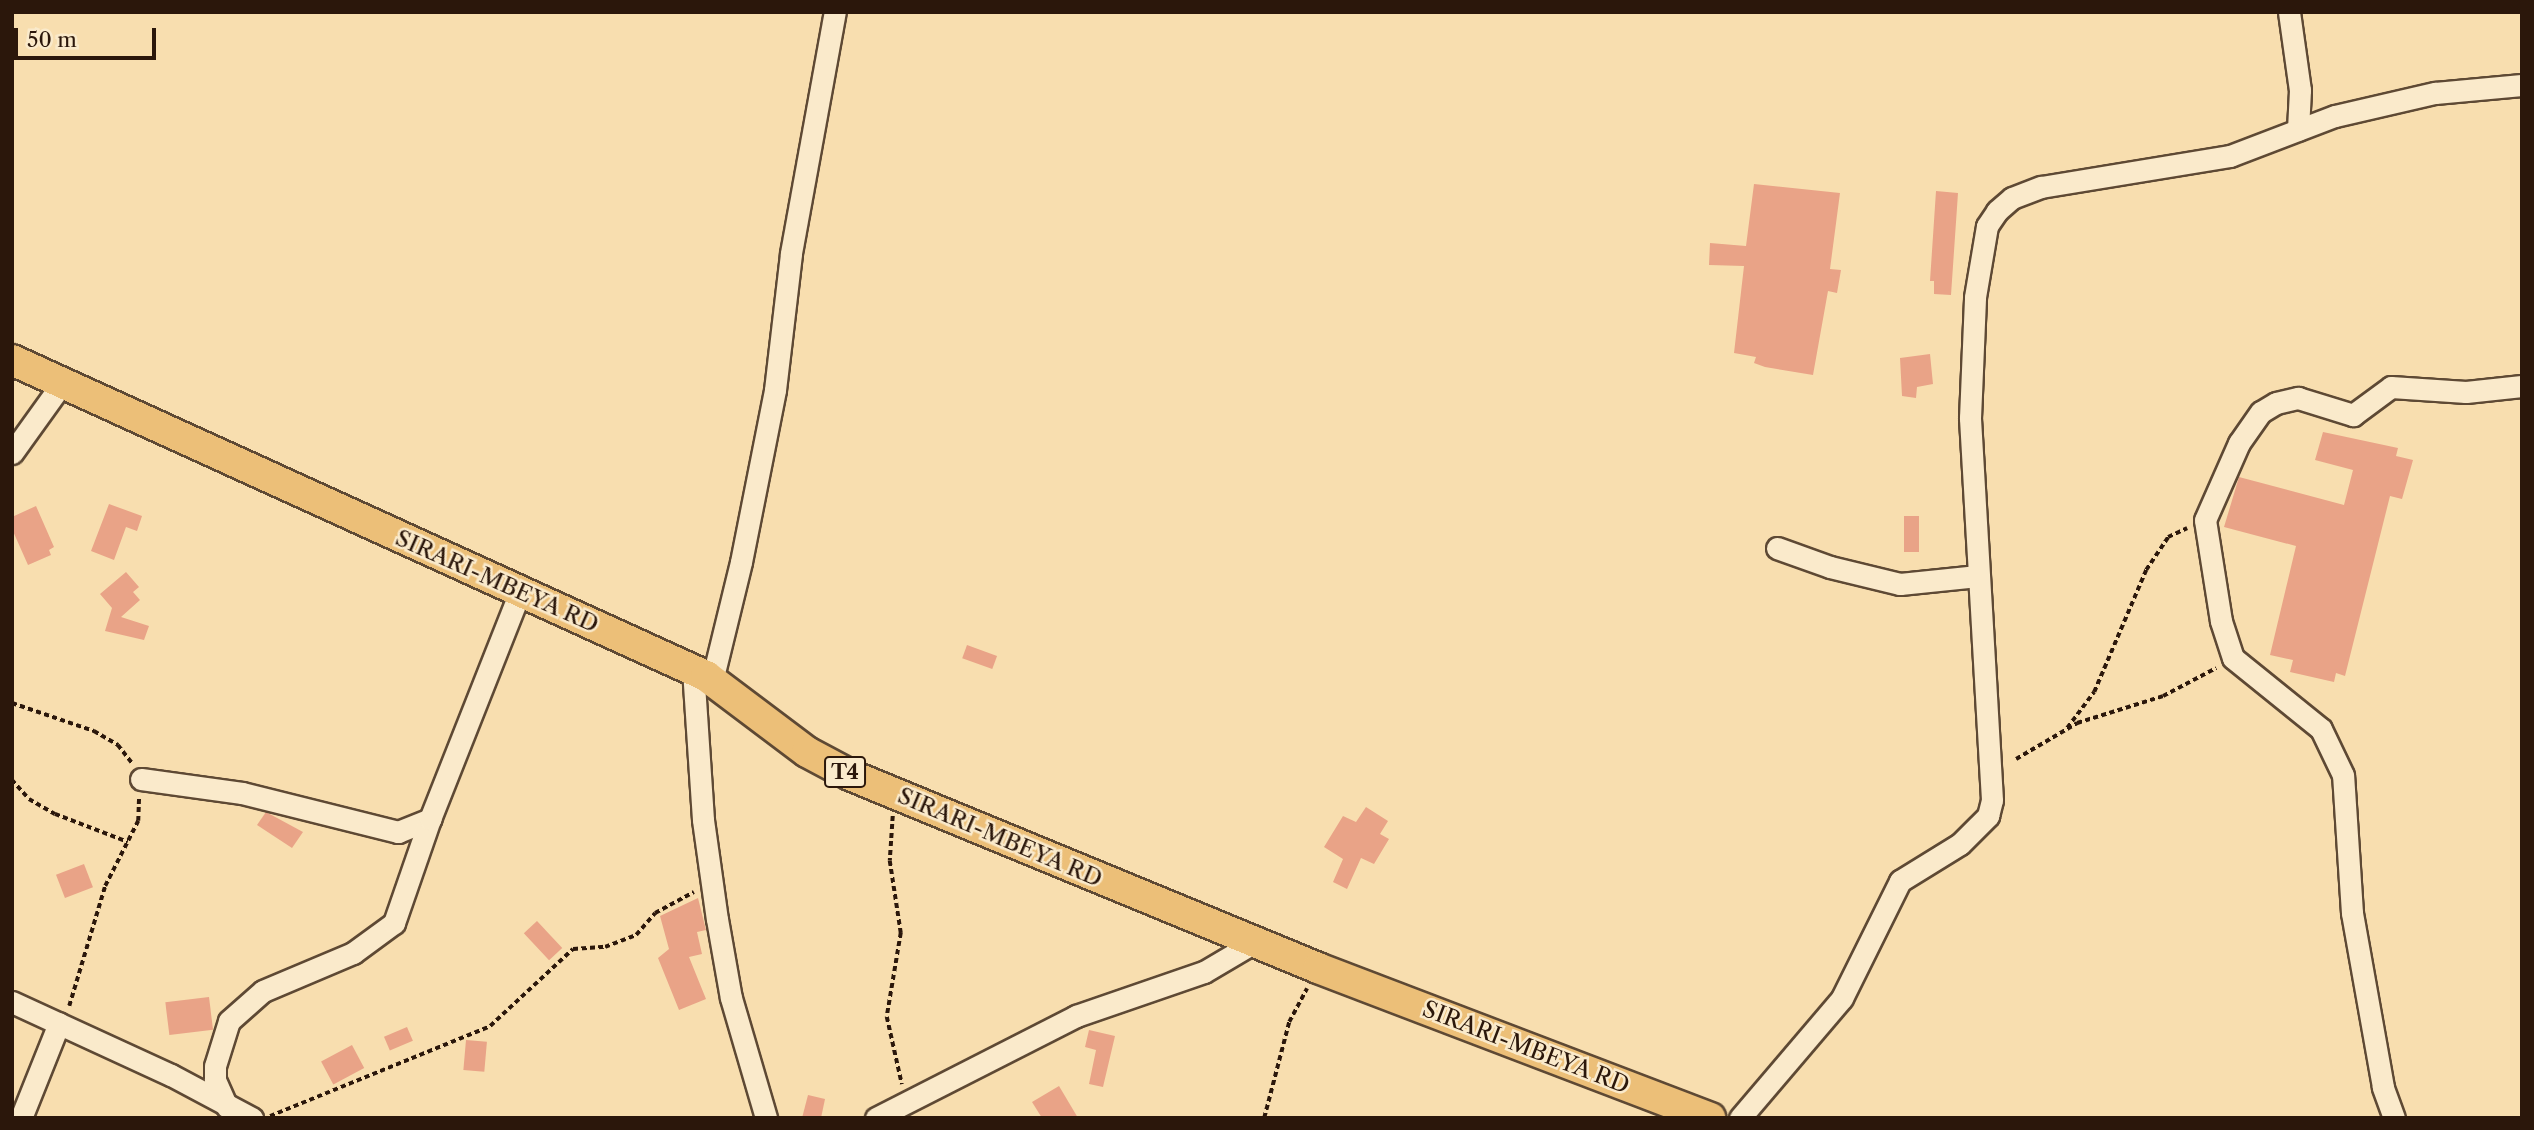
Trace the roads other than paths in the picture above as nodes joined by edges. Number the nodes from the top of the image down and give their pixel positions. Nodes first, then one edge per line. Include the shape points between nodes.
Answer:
1 (835, 12) edge
2 (2289, 12) edge
3 (2522, 85) edge
4 (2298, 130) junction
5 (12, 360) edge
6 (63, 382) junction
7 (2522, 386) edge
8 (12, 453) edge
9 (1777, 548) dead end
10 (1978, 576) junction
11 (520, 593) junction
12 (702, 675) junction
13 (141, 779) road end
14 (430, 819) junction
15 (1255, 942) junction
16 (12, 1002) edge
17 (61, 1024) junction
18 (228, 1107) junction
19 (21, 1118) edge
20 (252, 1118) edge
21 (766, 1118) edge
22 (876, 1118) edge
23 (1710, 1118) edge
24 (1740, 1118) edge
25 (2394, 1118) edge

1 - 12 street via 791,253 775,390 741,562
2 - 4 street via 2300,90
3 - 4 street via 2435,93 2334,116
4 - 10 street via 2212,160 2041,187 2012,198 1997,211 1987,226 1975,297 1970,418
5 - 6 highway, SIRARI-MBEYA RD / T4
6 - 8 street
6 - 11 highway, SIRARI-MBEYA RD / T4
7 - 25 street via 2466,392 2391,387 2353,415 2298,398 2276,403 2261,412 2239,443 2206,517 2221,621 2233,658 2321,729 2339,765 2352,913 2383,1087
9 - 10 street via 1900,584
10 - 24 street via 1992,800 1988,816 1960,844 1900,881 1842,998
11 - 12 highway, SIRARI-MBEYA RD / T4
11 - 14 street
12 - 15 highway, SIRARI-MBEYA RD / T4 via 807,752
12 - 21 street via 710,866 732,998
13 - 14 street via 242,793 372,828 407,831
14 - 18 street via 390,930 354,953 263,991 229,1021 215,1066 218,1088
15 - 22 street via 1204,972 1076,1016
15 - 23 highway, SIRARI-MBEYA RD / T4
16 - 17 street
17 - 18 street via 171,1074
17 - 19 street
18 - 20 street

